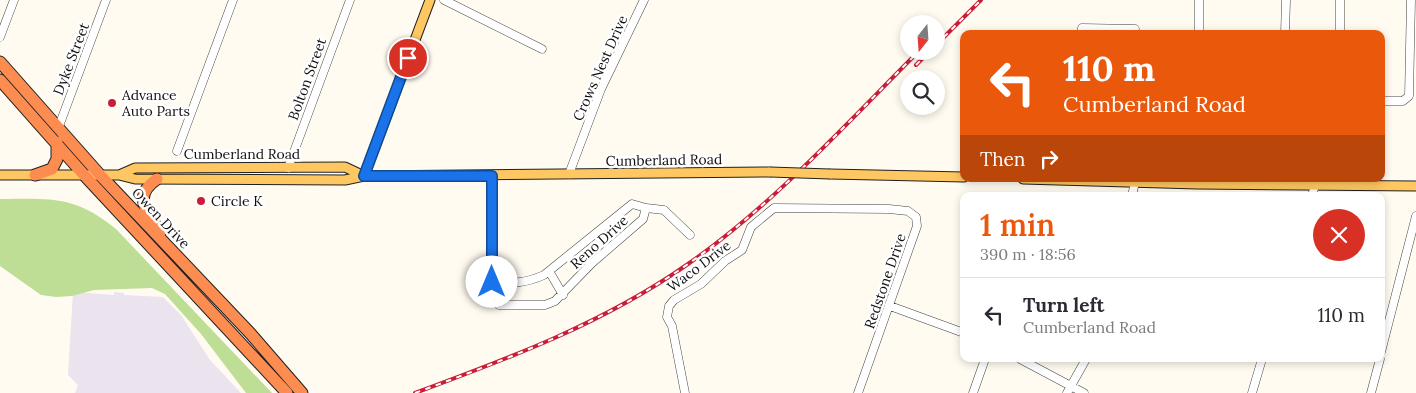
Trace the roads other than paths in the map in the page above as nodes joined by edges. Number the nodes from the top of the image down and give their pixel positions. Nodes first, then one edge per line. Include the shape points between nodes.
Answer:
1 (14, 0) edge
2 (106, 0) edge
3 (234, 0) edge
4 (350, 0) edge
5 (430, 0) edge
6 (444, 0) edge
7 (644, 0) edge
8 (1199, 0) edge
9 (1286, 0) edge
10 (1340, 0) edge
11 (1411, 0) edge
12 (1135, 29) dead end
13 (1108, 30) edge
14 (1199, 30) edge
15 (1285, 30) edge
16 (1340, 30) edge
17 (0, 37) edge
18 (542, 49) dead end
19 (0, 62) edge
20 (0, 80) edge
21 (1385, 101) edge
22 (59, 126) junction
23 (57, 142) junction
24 (177, 151) dead end
25 (288, 168) junction
26 (0, 174) edge
27 (569, 174) junction
28 (35, 175) junction
29 (119, 175) junction
30 (85, 176) junction
31 (100, 176) junction
32 (364, 176) junction
33 (492, 176) junction
34 (960, 177) edge
35 (157, 179) junction
36 (1135, 182) edge
37 (1284, 182) edge
38 (1339, 182) edge
39 (1315, 185) junction
40 (1416, 186) edge
41 (1133, 192) edge
42 (1313, 192) edge
43 (646, 208) junction
44 (814, 208) joint
45 (1416, 216) edge
46 (690, 235) dead end
47 (170, 249) junction
48 (549, 271) junction
49 (492, 282) junction
50 (563, 295) junction
51 (890, 306) junction
52 (960, 332) edge
53 (1385, 336) edge
54 (985, 362) edge
55 (1025, 362) edge
56 (1084, 362) edge
57 (1261, 362) edge
58 (1379, 362) edge
59 (1070, 390) edge
60 (287, 393) edge
61 (302, 393) edge
62 (685, 393) edge
63 (858, 393) edge
64 (973, 393) edge
65 (1084, 393) edge
66 (1252, 393) edge
67 (1371, 393) edge

1 - 17 street
2 - 22 street, Dyke Street
3 - 24 street
4 - 25 street, Bolton Street
5 - 32 main road
6 - 18 street
7 - 27 street, Crows Nest Drive via 600,90
8 - 14 street
9 - 15 street
10 - 16 street
11 - 21 street via 1409,96 1403,101
12 - 13 street
19 - 22 highway, Owen Drive
20 - 23 highway, Owen Drive
22 - 31 highway, Owen Drive
23 - 28 highway via 57,159 52,169
23 - 30 highway, Owen Drive
25 - 29 main road, Cumberland Road via 135,168
25 - 32 main road, Cumberland Road via 345,167
26 - 28 main road, Cumberland Road
27 - 33 main road, Cumberland Road
27 - 34 main road, Cumberland Road, bridge via 770,172
28 - 30 main road, Cumberland Road
29 - 31 main road, Cumberland Road
29 - 35 main road, Cumberland Road
30 - 31 main road, Cumberland Road
30 - 60 highway, Owen Drive
31 - 47 highway, Owen Drive
32 - 33 main road, Cumberland Road
32 - 35 main road, Cumberland Road via 345,180
33 - 49 street, Reno Drive
35 - 47 highway via 146,186 142,196 145,208
36 - 41 street
37 - 39 main road
38 - 39 main road
38 - 40 main road
39 - 42 street
43 - 46 street via 664,210
43 - 48 street, Reno Drive via 632,204
43 - 50 street, Reno Drive via 644,219 592,263
44 - 51 street, Redstone Drive via 908,211 916,217 917,226
44 - 62 street, Waco Drive via 774,208 751,227 742,250 669,306 667,317 672,326
45 - 53 street
47 - 61 highway, Owen Drive
48 - 49 street, Reno Drive via 529,282
48 - 50 street
49 - 50 street, Reno Drive via 499,305 545,305
51 - 52 street
51 - 63 street, Redstone Drive
54 - 64 street
55 - 59 street
56 - 59 street
57 - 66 street
58 - 67 street
59 - 65 street

